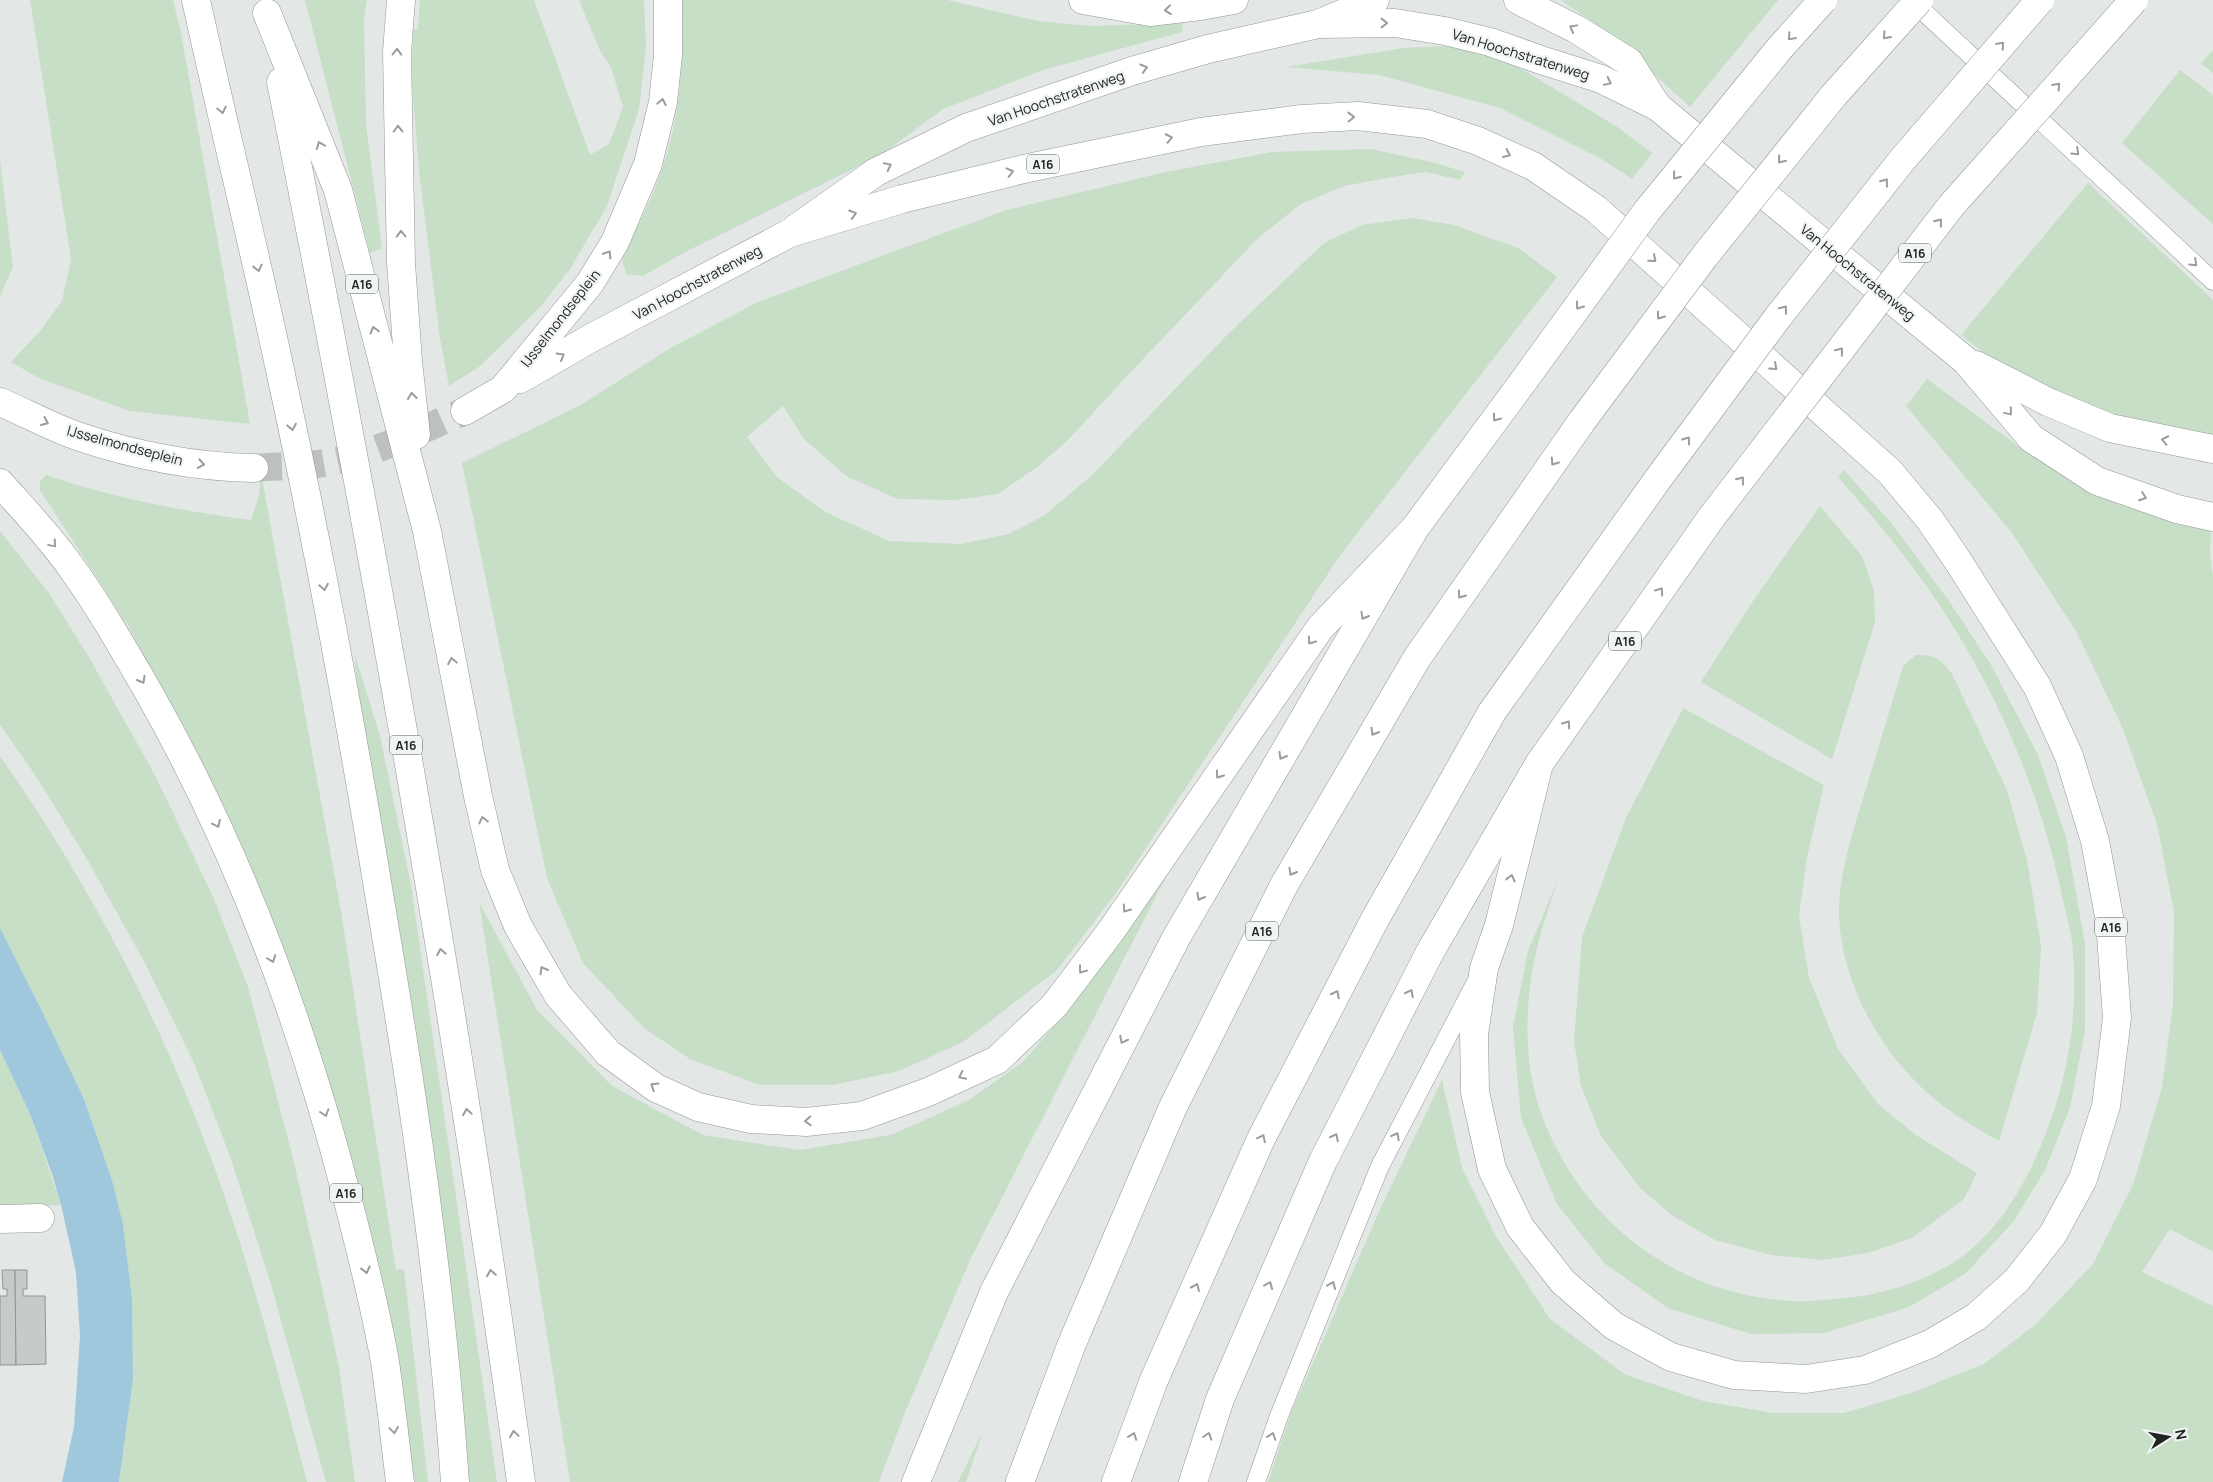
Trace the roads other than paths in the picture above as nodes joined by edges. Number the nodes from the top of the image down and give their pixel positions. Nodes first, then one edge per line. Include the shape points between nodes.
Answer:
1 (196, 0) edge
2 (668, 0) edge
3 (1083, 0) edge
4 (1234, 0) edge
5 (1375, 0) edge
6 (1518, 0) edge
7 (1823, 0) edge
8 (1912, 0) edge
9 (1919, 0) edge
10 (2040, 0) edge
11 (2134, 0) edge
12 (401, 3) edge
13 (266, 6) edge
14 (1318, 24) junction
15 (1658, 107) junction
16 (790, 233) junction
17 (2213, 281) edge
18 (1966, 361) junction
19 (503, 389) junction
20 (0, 402) edge
21 (465, 411) tunnel mouth
22 (2213, 449) edge
23 (254, 468) tunnel mouth
24 (0, 483) edge
25 (2213, 517) edge
26 (1415, 528) junction
27 (427, 531) junction
28 (1539, 764) junction
29 (1484, 968) junction
30 (40, 1218) dead end
31 (0, 1219) edge
32 (400, 1482) edge
33 (455, 1482) edge
34 (521, 1482) edge
35 (916, 1482) edge
36 (1020, 1482) edge
37 (1116, 1482) edge
38 (1193, 1482) edge
39 (1256, 1482) edge

1 -> 33 main road via 284,388 366,817 409,1076 439,1304
19 -> 2 main road, IJsselmondseplein via 590,284 615,242 648,164 663,102 668,55
4 -> 3 main road via 1150,12
5 - 14 main road
15 -> 6 main road, Van Hoochstratenweg via 1629,62
7 -> 26 main road, A16, bridge via 1647,211
8 -> 17 lane
9 -> 36 main road, A16, bridge via 1834,95 1716,241 1582,422 1417,658 1284,885 1173,1107 1071,1346
37 -> 10 main road, bridge via 1154,1380 1261,1139 1374,921 1492,712 1778,317 1902,159
28 -> 11 main road, A16, bridge via 1711,518 1951,206
27 -> 12 main road, A16 via 401,263 397,52
27 -> 13 main road, A16 via 338,190
34 -> 13 main road, A16 via 452,1010 374,560
14 -> 15 main road, Van Hoochstratenweg via 1395,23 1463,35 1601,78
16 -> 14 main road, Van Hoochstratenweg via 876,172 966,128 1208,48
15 - 18 main road, Van Hoochstratenweg
19 -> 16 main road, Van Hoochstratenweg via 593,337
16 -> 29 main road, A16 via 902,199 1028,168 1202,132 1302,119 1358,116 1427,124 1478,141 1533,166 1596,209 1890,472 1930,520 1998,621 2037,686 2069,756 2095,841 2110,922 2117,1018 2106,1106 2083,1179 2053,1234 2017,1280 1976,1317 1930,1344 1865,1370 1806,1379 1734,1375 1671,1357 1614,1326 1563,1282 1520,1227 1492,1169 1475,1092 1474,1034
22 -> 18 main road, Van Hoochstratenweg via 2110,428 2048,402
18 -> 25 main road, Van Hoochstratenweg via 2031,438 2089,476 2177,509
19 - 21 main road, IJsselmondseplein
20 -> 23 main road, IJsselmondseplein via 77,436 129,450 220,467
24 -> 32 main road, A16 via 71,565 115,634 181,751 227,846 255,914 327,1120 364,1264 385,1364
26 -> 27 main road, A16 via 1320,628 1111,931 1054,1006 997,1060 928,1092 862,1116 806,1122 751,1119 698,1107 656,1088 608,1053 558,995 518,926 495,870
26 -> 35 main road, A16 via 1176,938 994,1292
29 -> 28 main road, A16 via 1499,925
38 -> 28 main road, A16 via 1220,1399 1323,1161 1430,952
39 -> 29 lane via 1279,1416 1380,1166
30 - 31 main road

